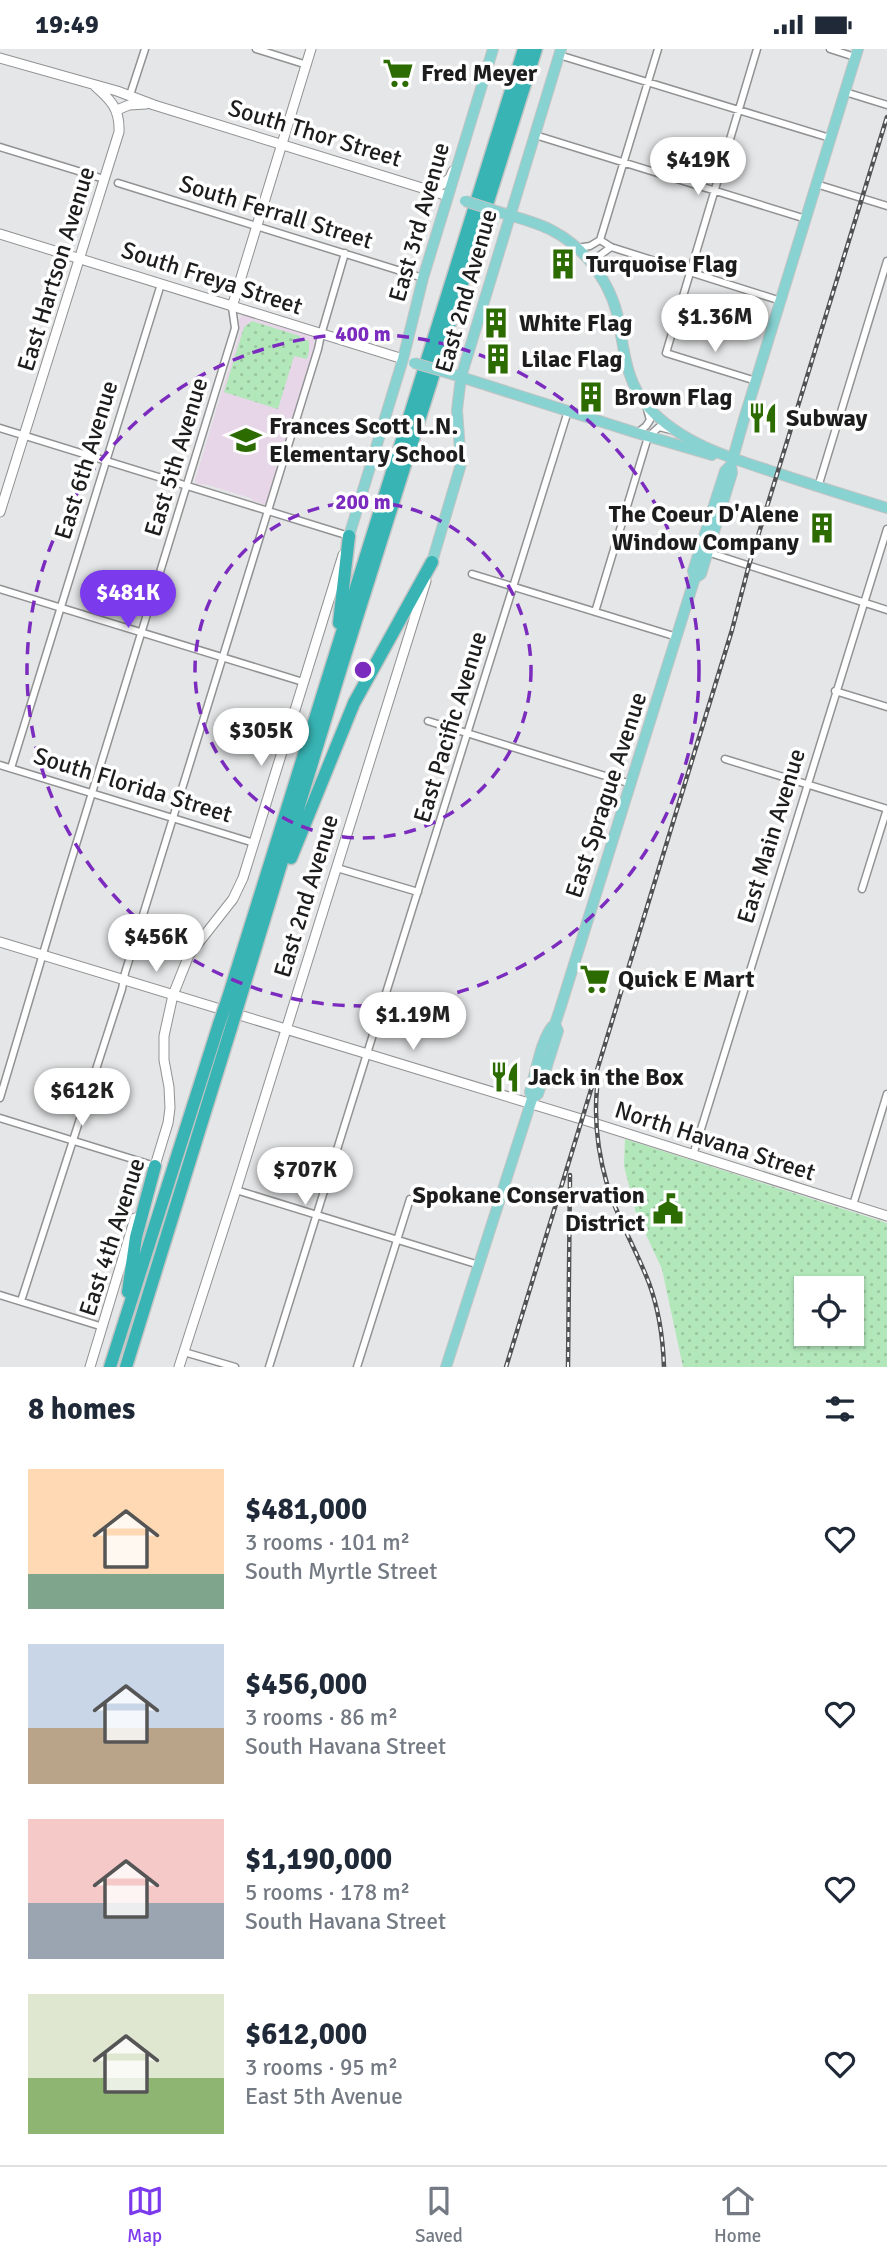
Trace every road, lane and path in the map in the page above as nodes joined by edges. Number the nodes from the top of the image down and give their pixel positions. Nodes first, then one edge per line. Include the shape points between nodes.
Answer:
1 (145, 49) edge
2 (256, 49) edge
3 (311, 49) edge
4 (493, 49) edge
5 (524, 49) edge
6 (536, 49) edge
7 (658, 49) edge
8 (757, 49) edge
9 (830, 49) edge
10 (560, 52) edge
11 (857, 53) edge
12 (0, 58) edge
13 (307, 65) junction
14 (648, 82) junction
15 (93, 85) junction
16 (845, 92) junction
17 (130, 95) junction
18 (154, 105) junction
19 (887, 105) edge
20 (117, 110) junction
21 (739, 110) junction
22 (535, 135) junction
23 (831, 138) junction
24 (282, 144) junction
25 (0, 147) edge
26 (459, 160) junction
27 (624, 162) junction
28 (104, 179) junction
29 (118, 183) dead end
30 (816, 184) junction
31 (715, 190) junction
32 (433, 191) junction
33 (448, 196) junction
34 (887, 206) edge
35 (510, 216) junction
36 (806, 219) junction
37 (257, 226) junction
38 (89, 231) junction
39 (0, 234) edge
40 (600, 240) junction
41 (611, 247) junction
42 (578, 248) junction
43 (345, 253) junction
44 (80, 259) junction
45 (887, 261) edge
46 (591, 262) junction
47 (110, 268) junction
48 (690, 273) junction
49 (423, 278) junction
50 (161, 285) junction
51 (780, 301) junction
52 (232, 307) junction
53 (320, 335) junction
54 (404, 359) junction
55 (461, 377) junction
56 (756, 381) junction
57 (646, 405) junction
58 (568, 411) junction
59 (0, 428) edge
60 (676, 431) junction
61 (637, 433) junction
62 (24, 436) junction
63 (648, 436) junction
64 (105, 461) junction
65 (732, 462) junction
66 (187, 487) junction
67 (818, 487) junction
68 (887, 507) edge
69 (268, 511) junction
70 (0, 512) edge
71 (887, 529) edge
72 (349, 536) junction
73 (707, 552) junction
74 (432, 562) junction
75 (472, 574) dead end
76 (695, 578) junction
77 (513, 587) junction
78 (0, 589) edge
79 (864, 602) junction
80 (60, 608) junction
81 (887, 610) edge
82 (595, 612) junction
83 (142, 632) junction
84 (677, 638) junction
85 (335, 653) junction
86 (223, 657) junction
87 (303, 682) junction
88 (835, 691) junction
89 (887, 707) edge
90 (428, 721) dead end
91 (468, 733) junction
92 (725, 759) dead end
93 (0, 765) edge
94 (11, 768) junction
95 (631, 784) junction
96 (806, 784) junction
97 (91, 793) junction
98 (887, 809) edge
99 (173, 818) junction
100 (254, 843) junction
101 (337, 868) junction
102 (862, 889) dead end
103 (418, 892) junction
104 (0, 942) edge
105 (42, 955) junction
106 (248, 973) junction
107 (123, 980) junction
108 (173, 995) junction
109 (233, 1000) junction
110 (225, 1026) junction
111 (286, 1030) junction
112 (368, 1054) junction
113 (887, 1094) edge
114 (0, 1098) edge
115 (531, 1101) junction
116 (0, 1118) edge
117 (73, 1139) junction
118 (693, 1155) junction
119 (155, 1166) junction
120 (236, 1190) junction
121 (410, 1199) dead end
122 (853, 1205) junction
123 (317, 1216) junction
124 (887, 1216) edge
125 (398, 1240) junction
126 (479, 1265) junction
127 (0, 1295) edge
128 (21, 1301) junction
129 (103, 1327) junction
130 (121, 1333) junction
131 (184, 1352) junction
132 (90, 1367) edge
133 (110, 1367) edge
134 (127, 1367) edge
135 (179, 1367) edge
136 (235, 1367) edge
137 (269, 1367) edge
138 (357, 1367) edge
139 (446, 1367) edge

1 - 17 street
2 - 13 street
3 - 13 street, East 5th Avenue
4 - 26 main road, East 3rd Avenue
5 - 85 highway
6 - 106 highway
7 - 14 street
8 - 21 street
9 - 11 street
10 - 14 street
10 - 22 main road, East 2nd Avenue
11 - 16 main road, East Sprague Avenue
12 - 15 street, South Thor Street
13 - 24 street, East 5th Avenue
14 - 21 street
14 - 27 street
15 - 17 street, South Thor Street
15 - 20 street
16 - 19 street
16 - 23 main road, East Sprague Avenue
17 - 18 street, South Thor Street
18 - 20 street
18 - 24 street, South Thor Street
20 - 28 street, East Hartson Avenue via 119,132
21 - 23 street
21 - 31 street
22 - 27 street
22 - 35 main road, East 2nd Avenue
23 - 30 main road, East Sprague Avenue
24 - 32 street, South Thor Street
24 - 37 street, East 5th Avenue
25 - 28 street
26 - 32 street via 450,178
26 - 33 main road, East 3rd Avenue
27 - 31 street
27 - 40 street
28 - 38 street, East Hartson Avenue
29 - 37 street, South Ferrall Street
30 - 34 street
30 - 36 main road, East Sprague Avenue
31 - 36 street
31 - 48 street
32 - 33 street, South Thor Street
33 - 35 main road, South Thor Street, bridge
33 - 49 main road, East 3rd Avenue
35 - 42 main road, South Thor Street via 554,232
35 - 55 main road, East 2nd Avenue
36 - 51 main road, East Sprague Avenue
37 - 43 street, South Ferrall Street
37 - 52 street, East 5th Avenue
38 - 44 street, East Hartson Avenue
38 - 47 street via 92,255
39 - 44 street, South Freya Street
40 - 41 street
40 - 42 street
41 - 46 street
41 - 48 street
42 - 46 main road, South Thor Street
43 - 49 street, South Ferrall Street
43 - 53 street
44 - 47 street, South Freya Street
44 - 62 street, East Hartson Avenue
45 - 67 street
46 - 57 main road, South Thor Street via 613,301 626,367
47 - 50 street, South Freya Street
48 - 51 street
48 - 56 street via 666,353
49 - 54 main road, East 3rd Avenue
50 - 52 street, South Freya Street
50 - 64 street, East 6th Avenue
51 - 56 main road, East Sprague Avenue
52 - 53 street, South Freya Street
52 - 66 street, East 5th Avenue via 235,328
53 - 54 street, South Freya Street
53 - 69 street
54 - 55 main road, South Freya Street, bridge
54 - 72 main road, East 3rd Avenue
55 - 58 main road, South Freya Street
55 - 74 main road, East 2nd Avenue via 457,423 461,464
56 - 65 main road, East Sprague Avenue
57 - 60 main road
57 - 61 street via 650,419
58 - 61 main road, South Freya Street
58 - 77 street, East Pacific Avenue
59 - 62 street
60 - 63 street via 659,428
60 - 65 main road
61 - 63 main road, South Freya Street
62 - 64 street
62 - 70 street, East Hartson Avenue
63 - 65 main road, South Freya Street
63 - 82 street
64 - 66 street
64 - 80 street, East 6th Avenue
65 - 67 main road
65 - 73 main road, East Sprague Avenue
65 - 76 main road, East Sprague Avenue via 725,471 693,571
66 - 69 street
66 - 83 street, East 5th Avenue
67 - 68 main road
69 - 72 street
69 - 86 street
71 - 79 street, East Main Avenue
72 - 85 highway
72 - 87 street, East 3rd Avenue
73 - 76 main road, East Sprague Avenue
73 - 79 street
74 - 101 street, East 2nd Avenue
74 - 106 highway via 354,703
75 - 77 street
76 - 84 main road, East Sprague Avenue
77 - 82 street
77 - 91 street, East Pacific Avenue
78 - 80 street
79 - 81 street
79 - 88 street, East Main Avenue
80 - 83 street
80 - 94 street, East 6th Avenue
82 - 84 street
83 - 86 street
83 - 97 street, East 5th Avenue
84 - 95 main road, East Sprague Avenue
85 - 109 highway
86 - 87 street
86 - 99 street
87 - 100 street, East 3rd Avenue
88 - 89 street
88 - 96 street, East Main Avenue
90 - 91 street
91 - 95 street
91 - 103 street, East Pacific Avenue
92 - 96 street
93 - 94 street, South Florida Street
94 - 97 street, South Florida Street
95 - 115 main road, East Sprague Avenue via 555,1024 544,1044
96 - 98 street
96 - 118 street, East Main Avenue
97 - 99 street, South Florida Street
97 - 105 street, East 5th Avenue
98 - 102 street
99 - 100 street, South Florida Street
99 - 107 street
100 - 108 street, East 3rd Avenue via 233,899 189,955
101 - 103 street
101 - 111 street, East 2nd Avenue
103 - 112 street, East Pacific Avenue
104 - 105 street, North Havana Street
105 - 107 street, North Havana Street
105 - 114 street
106 - 109 highway
107 - 108 street, North Havana Street
107 - 117 street
108 - 111 street, North Havana Street
108 - 119 street, East 4th Avenue via 164,1036 170,1108
109 - 110 highway, bridge
110 - 130 highway
110 - 134 highway
111 - 112 street, North Havana Street
111 - 120 street
112 - 115 street, North Havana Street
112 - 123 street
113 - 122 street
115 - 118 street, North Havana Street
115 - 126 main road, East Sprague Avenue
116 - 117 street
117 - 119 street
117 - 128 street
118 - 122 street, North Havana Street
119 - 129 street, East 4th Avenue
119 - 130 highway via 136,1237
120 - 123 street
120 - 131 street
121 - 125 street
122 - 124 street, North Havana Street
123 - 125 street
123 - 137 street
125 - 126 street
125 - 138 street
126 - 139 main road, East Sprague Avenue
127 - 128 street
128 - 129 street
129 - 132 street, East 4th Avenue
130 - 133 highway
131 - 135 street
131 - 136 street

